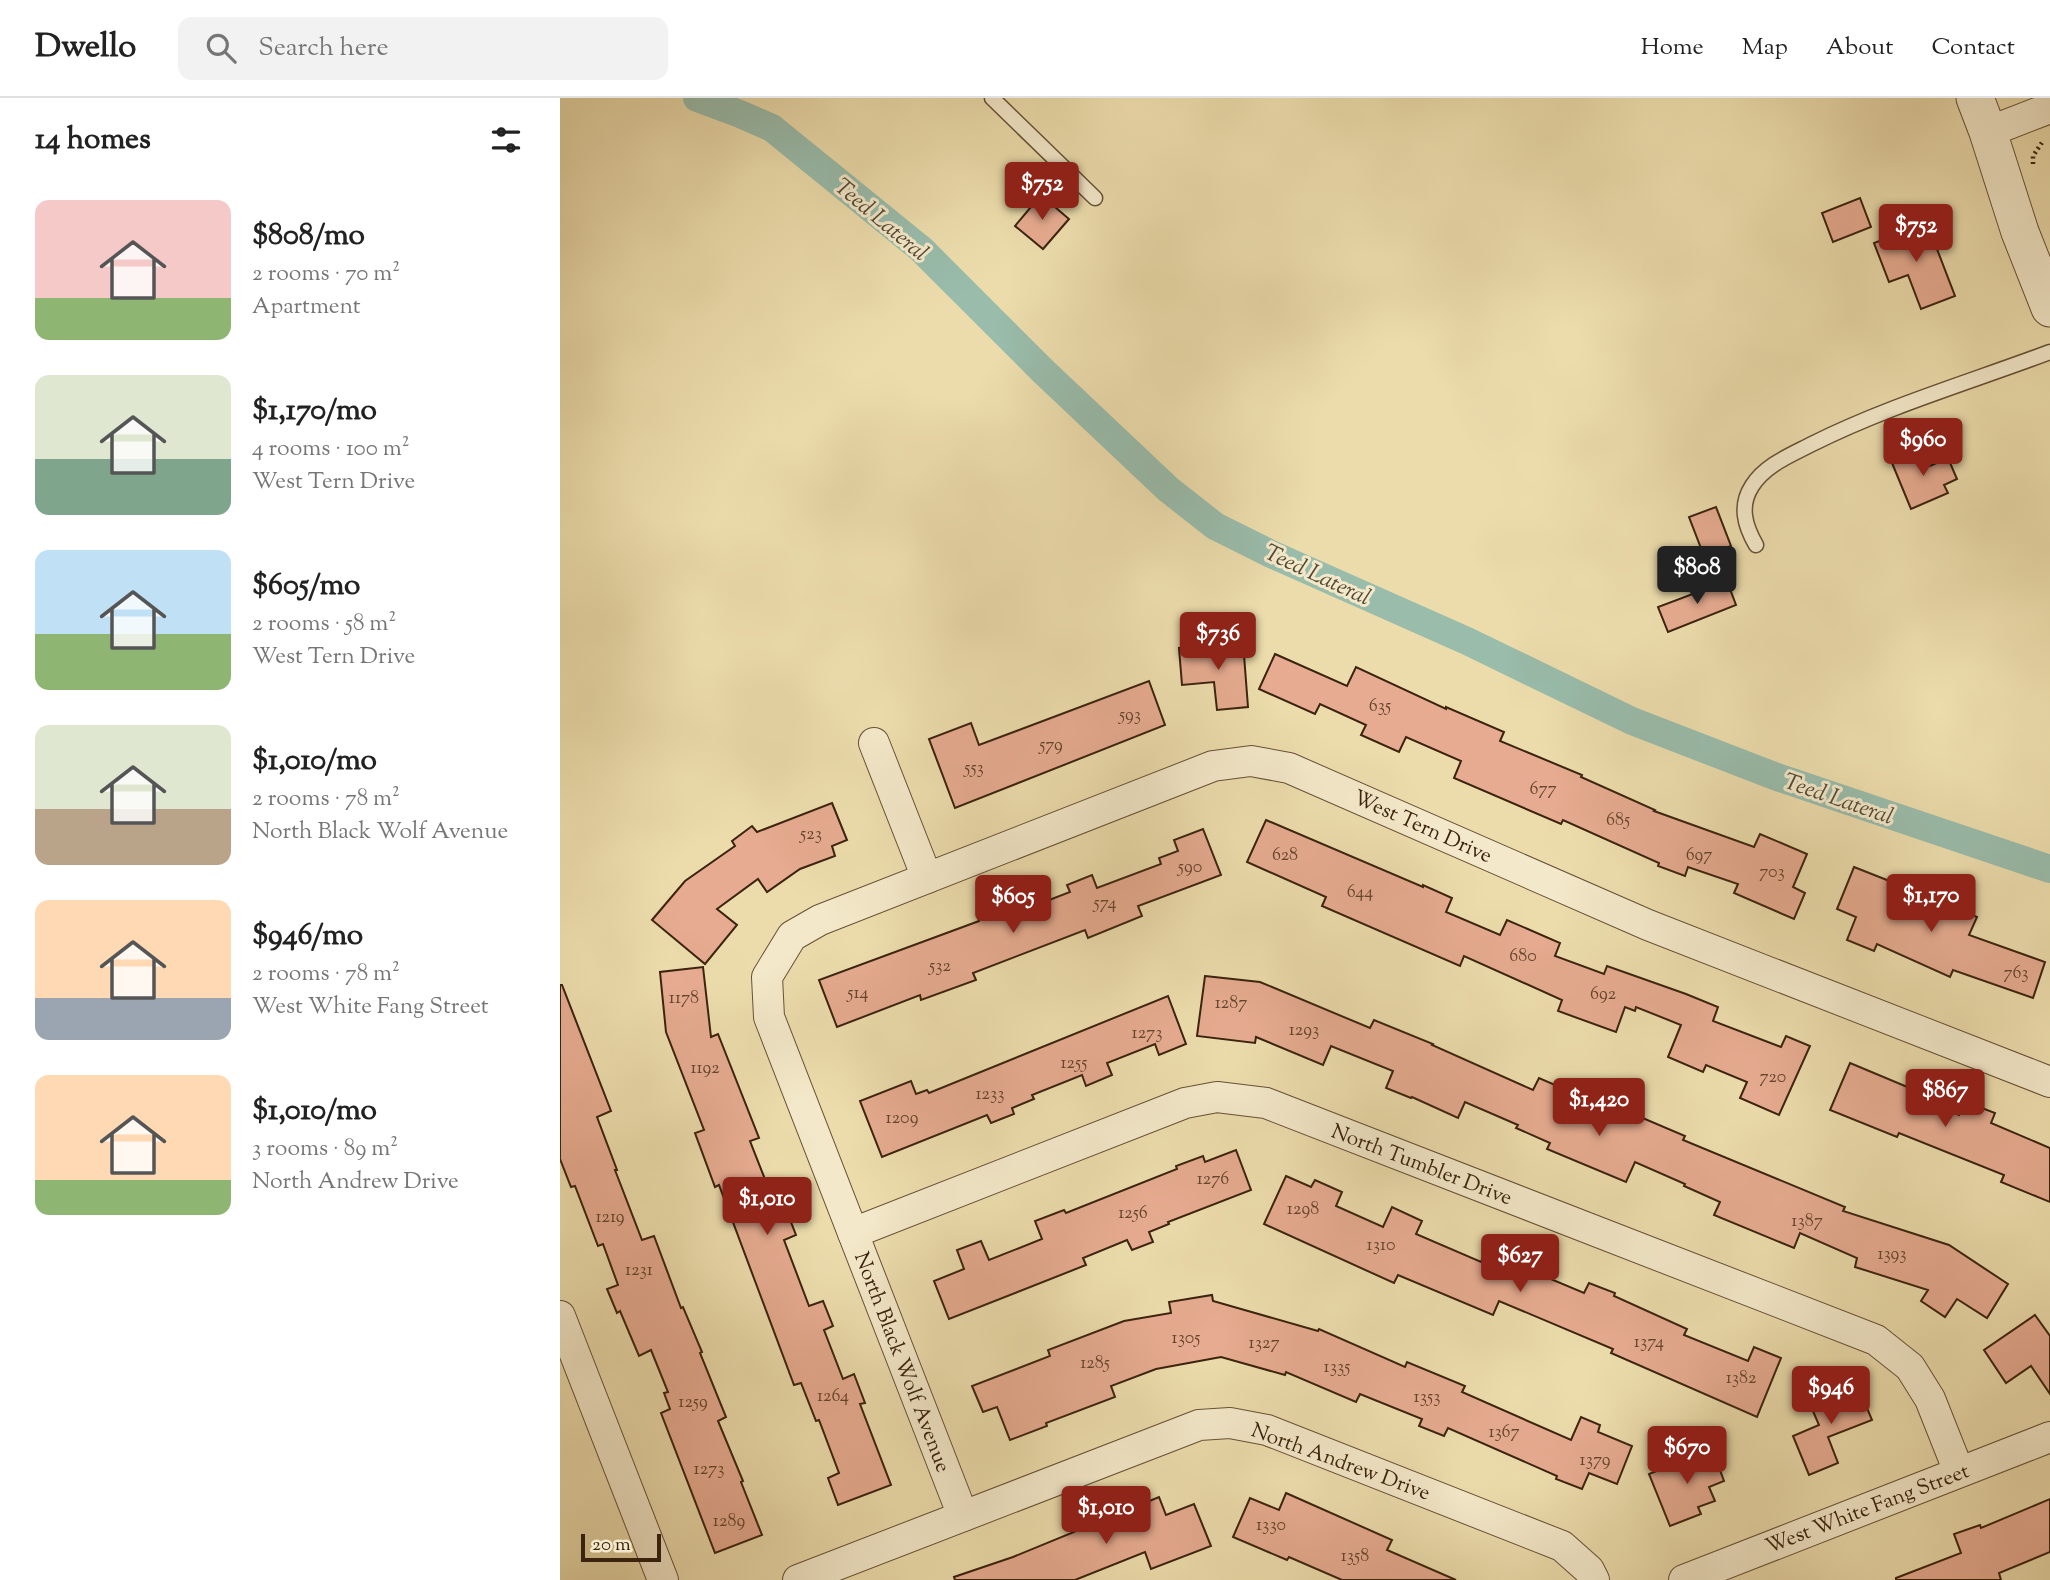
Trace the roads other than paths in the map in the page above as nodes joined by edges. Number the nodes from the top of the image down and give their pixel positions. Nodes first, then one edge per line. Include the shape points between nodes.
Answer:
1 (992, 98) edge
2 (1975, 98) edge
3 (2050, 108) edge
4 (1989, 132) junction
5 (1095, 198) dead end
6 (2050, 308) edge
7 (2050, 352) edge
8 (1756, 545) dead end
9 (874, 743) dead end
10 (927, 878) junction
11 (792, 936) joint
12 (2050, 1082) edge
13 (853, 1233) junction
14 (560, 1316) edge
15 (569, 1364) edge
16 (2050, 1437) edge
17 (1959, 1472) junction
18 (963, 1516) junction
19 (663, 1580) edge
20 (798, 1580) edge
21 (1594, 1580) edge
22 (1684, 1580) edge

1 - 5 lane
2 - 4 street
3 - 4 street
4 - 6 street
7 - 8 lane via 1853,424 1764,470 1744,505 1747,528
9 - 10 street
10 - 11 street, West Tern Drive via 820,919
10 - 12 street, West Tern Drive via 1213,766 1251,761 1276,765 1648,925
11 - 13 street, North Black Wolf Avenue via 767,977 769,1017
13 - 17 street, North Tumbler Drive via 1185,1103 1217,1097 1266,1103 1876,1339 1917,1378
13 - 18 street, North Black Wolf Avenue
14 - 15 street
15 - 19 street
16 - 17 street, West White Fang Street
17 - 22 street, West White Fang Street
18 - 20 street, North Andrew Drive
18 - 21 street, North Andrew Drive via 1199,1425 1230,1423 1267,1430 1562,1546

